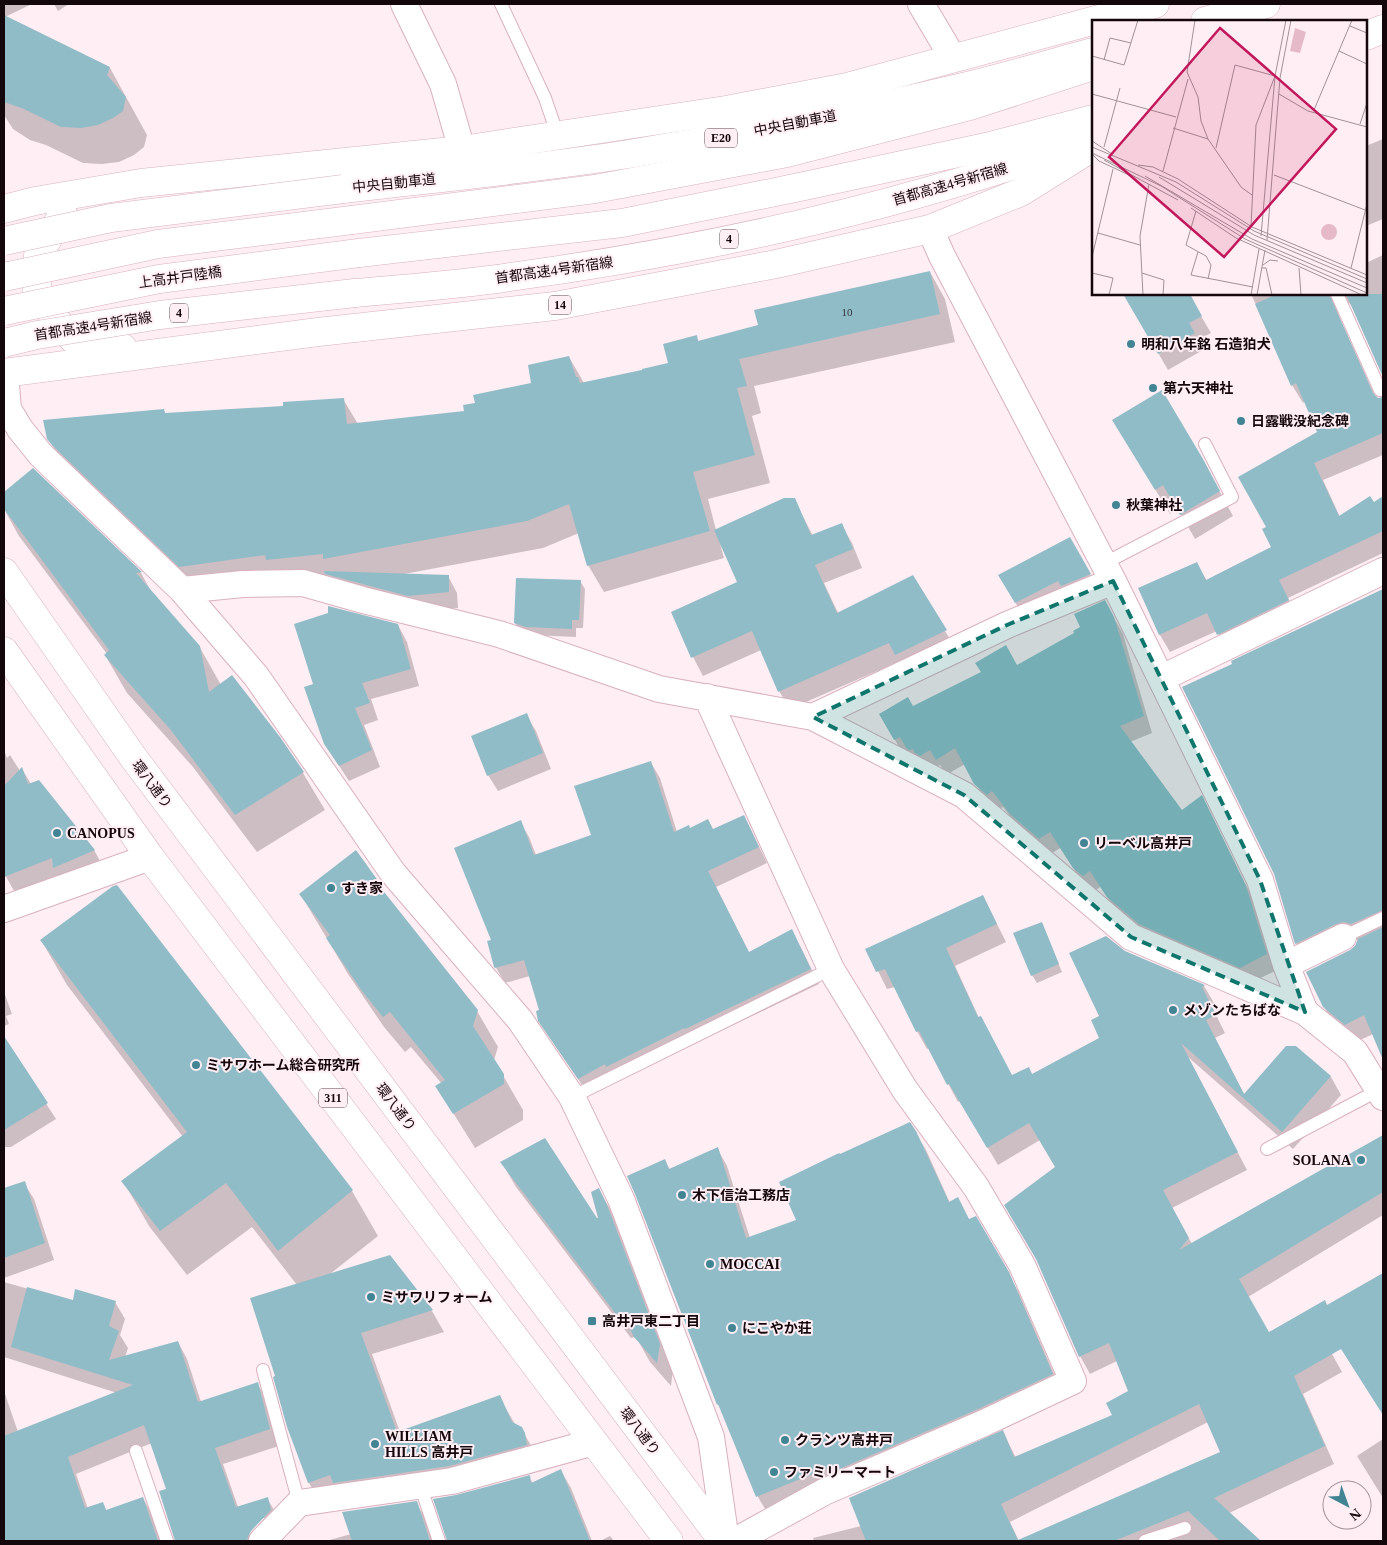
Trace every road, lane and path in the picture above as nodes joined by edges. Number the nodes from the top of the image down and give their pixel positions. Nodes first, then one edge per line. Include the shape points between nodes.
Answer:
1 (404, 4) edge
2 (501, 4) edge
3 (921, 4) edge
4 (1131, 4) edge
5 (1155, 4) edge
6 (1266, 4) edge
7 (1273, 4) edge
8 (1102, 18) junction
9 (1095, 20) edge
10 (1209, 20) edge
11 (1231, 20) edge
12 (1092, 21) edge
13 (1092, 52) edge
14 (953, 58) junction
15 (1092, 66) edge
16 (1092, 119) edge
17 (558, 136) junction
18 (1092, 138) edge
19 (1092, 148) edge
20 (462, 150) junction
21 (141, 183) junction
22 (4, 209) edge
23 (930, 229) junction
24 (4, 241) edge
25 (4, 277) edge
26 (1337, 295) edge
27 (4, 310) edge
28 (4, 343) edge
29 (171, 351) junction
30 (4, 373) edge
31 (1383, 389) edge
32 (1205, 444) dead end
33 (1383, 571) edge
34 (4, 572) edge
35 (1108, 572) junction
36 (182, 590) junction
37 (4, 651) edge
38 (1162, 678) junction
39 (707, 697) junction
40 (813, 717) junction
41 (150, 857) junction
42 (4, 909) edge
43 (1383, 918) edge
44 (1343, 937) joint
45 (1286, 965) junction
46 (831, 969) junction
47 (1305, 1012) junction
48 (1381, 1093) edge
49 (572, 1097) junction
50 (1267, 1149) dead end
51 (263, 1370) dead end
52 (594, 1442) junction
53 (136, 1451) dead end
54 (420, 1485) junction
55 (299, 1503) junction
56 (1185, 1528) dead end
57 (167, 1541) edge
58 (262, 1541) edge
59 (439, 1541) edge
60 (669, 1541) edge
61 (724, 1541) edge
62 (735, 1541) edge
63 (1146, 1541) edge

1 - 20 street via 443,84
2 - 17 lane via 545,98
3 - 14 street
4 - 8 street
5 - 8 main road
6 - 10 main road
7 - 11 main road
8 - 9 main road
12 - 14 main road
13 - 24 main road, 中央自動車道 / E20, bridge via 972,84 734,136 549,165 111,218
14 - 17 main road via 838,89
15 - 25 main road, bridge via 970,106 787,153 595,189 158,244
16 - 27 main road, 上高井戸陸橋, bridge via 986,147 622,223 159,279
17 - 20 main road
18 - 28 main road, 首都高速4号新宿線 / 4, bridge via 914,196 781,229 650,255 509,278 160,315
19 - 23 main road, 14 via 1021,192
20 - 21 main road
21 - 22 main road
21 - 29 main road via 63,214 38,255 37,291 74,340 104,346
23 - 29 main road, 14 via 776,264 555,306
23 - 35 street
26 - 31 lane via 1380,390
29 - 30 main road, 14
30 - 36 street via 8,409 20,429 41,454
32 - 35 lane via 1232,497
33 - 38 street
34 - 61 main road, 環八通り via 133,757
35 - 38 street
35 - 40 street via 1007,625
36 - 39 street via 303,583 499,634 659,689
36 - 49 street via 256,676 394,873 520,1020
37 - 41 main road, 311
38 - 45 street via 1260,880
39 - 40 street
39 - 46 street
40 - 47 street via 964,795 1130,937
41 - 42 street
41 - 52 main road, 311
43 - 44 lane
44 - 45 street
45 - 47 street
46 - 49 lane
46 - 62 street via 905,1090 976,1187 1022,1265 1073,1381 824,1492
47 - 48 street via 1355,1052
48 - 50 lane
49 - 61 street via 620,1199 711,1437
51 - 55 lane
52 - 54 street via 452,1481
52 - 60 main road, 311
53 - 57 lane
54 - 55 street
54 - 59 lane
55 - 58 street
56 - 63 lane

